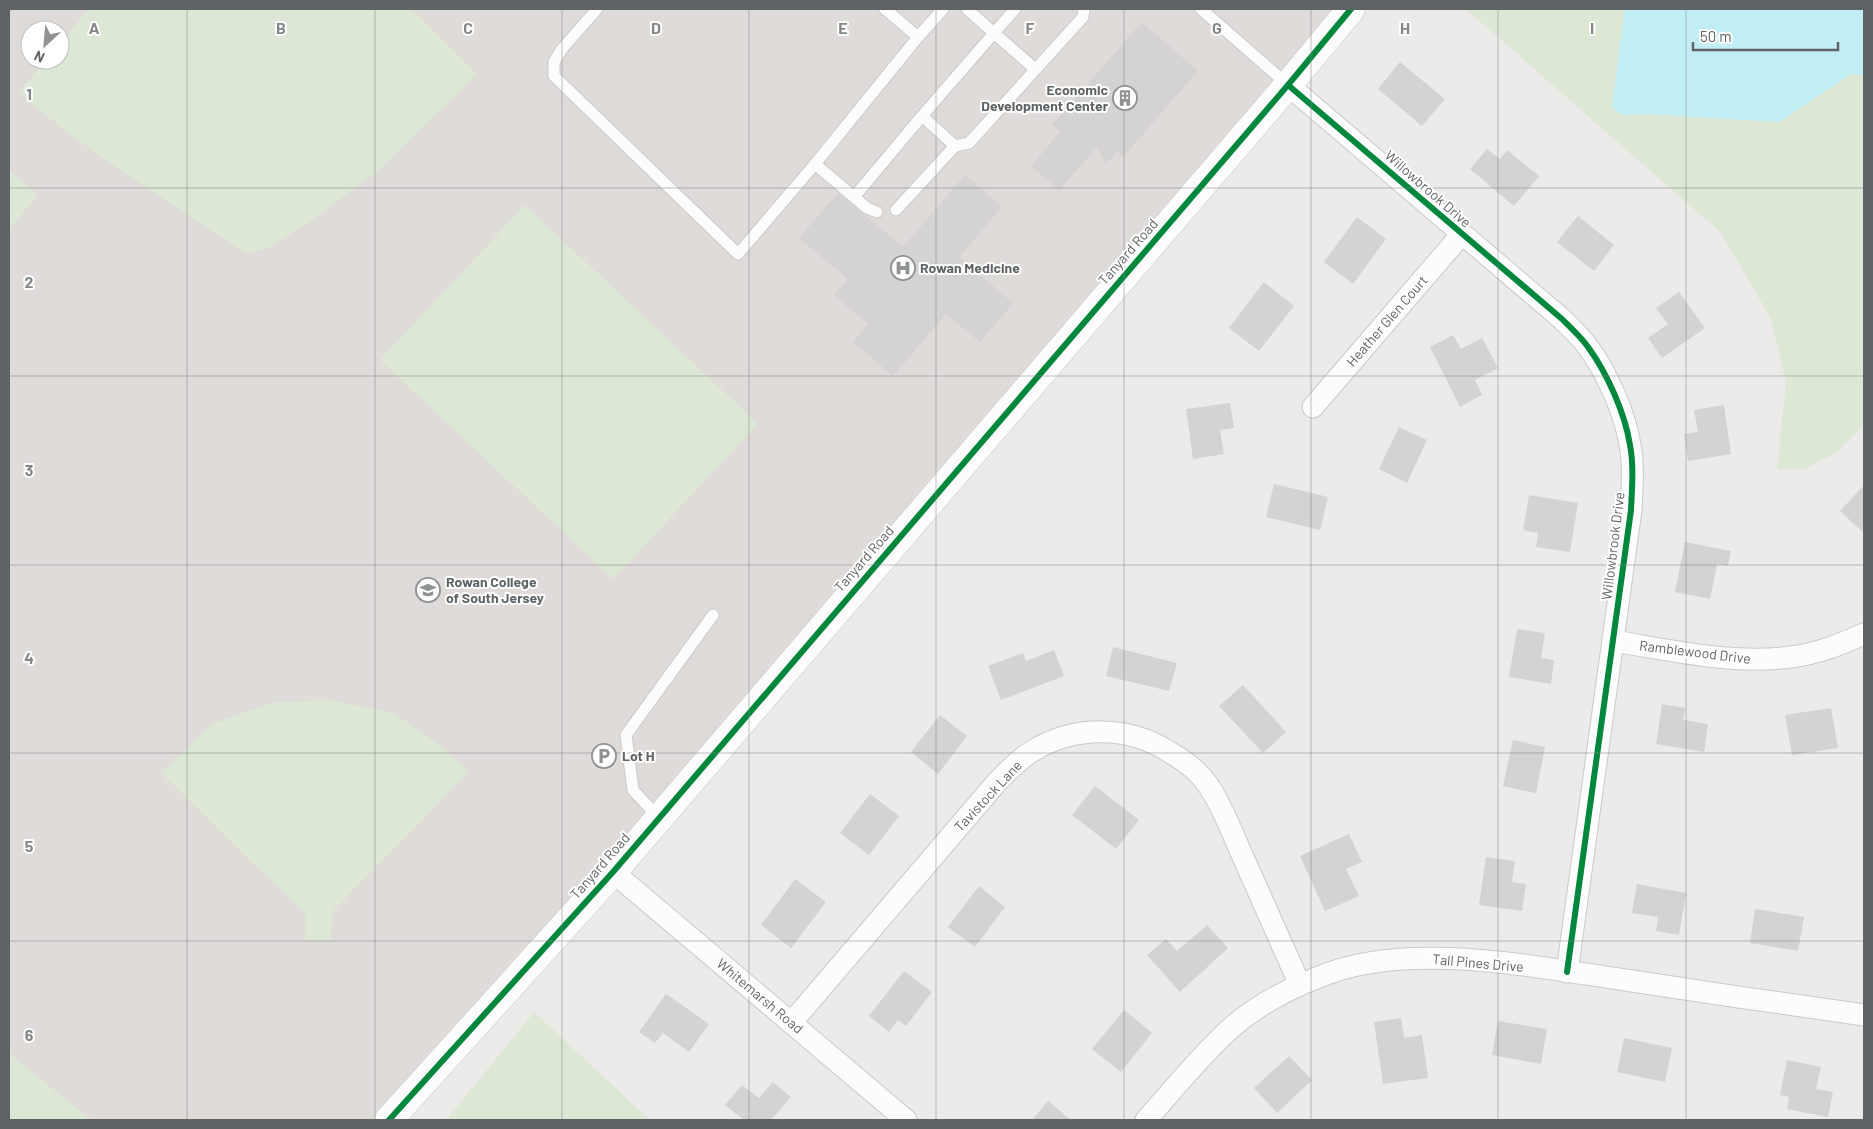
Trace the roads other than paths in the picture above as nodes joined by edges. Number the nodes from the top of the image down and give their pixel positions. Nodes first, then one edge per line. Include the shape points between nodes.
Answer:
1 (597, 9) edge
2 (885, 9) edge
3 (943, 9) edge
4 (967, 9) edge
5 (1015, 9) edge
6 (1084, 9) edge
7 (1201, 9) edge
8 (1351, 9) edge
9 (994, 33) junction
10 (918, 37) junction
11 (1035, 69) junction
12 (1288, 85) junction
13 (922, 116) junction
14 (955, 146) junction
15 (815, 164) junction
16 (854, 197) junction
17 (896, 210) dead end
18 (877, 212) dead end
19 (1462, 235) junction
20 (1314, 407) dead end
21 (713, 615) dead end
22 (1864, 634) edge
23 (1613, 641) junction
24 (659, 818) junction
25 (613, 872) junction
26 (1567, 972) junction
27 (1300, 985) junction
28 (1864, 1015) edge
29 (792, 1022) junction
30 (389, 1120) edge
31 (906, 1120) edge
32 (1146, 1120) edge

1 - 15 lane via 562,49 554,62 554,76 738,254
2 - 10 lane
3 - 10 lane
4 - 9 lane
5 - 9 lane
6 - 11 lane via 1082,17
7 - 12 lane
8 - 12 street, Tanyard Road
9 - 11 lane
9 - 13 lane
10 - 15 lane
11 - 14 lane via 970,143
12 - 19 street, Willowbrook Drive
12 - 24 street, Tanyard Road
13 - 14 lane
13 - 16 lane
14 - 17 lane
15 - 16 lane
16 - 18 lane via 866,208
19 - 20 street, Heather Glen Court
19 - 23 street, Willowbrook Drive via 1576,333 1597,360 1618,407 1630,445 1632,510
21 - 24 lane via 626,736 633,790
22 - 23 street, Ramblewood Drive via 1820,651 1757,659
23 - 26 street, Willowbrook Drive
24 - 25 street, Tanyard Road
25 - 29 street, Whitemarsh Road
25 - 30 street, Tanyard Road
26 - 27 street, Tall Pines Drive via 1455,959 1404,958 1343,968
26 - 28 street, Tall Pines Drive
27 - 29 street, Tavistock Lane via 1224,813 1207,783 1180,758 1160,746 1141,738 1098,731 1062,738 1020,760 997,782
27 - 32 street, Tall Pines Drive via 1260,1007 1232,1028
29 - 31 street, Whitemarsh Road

